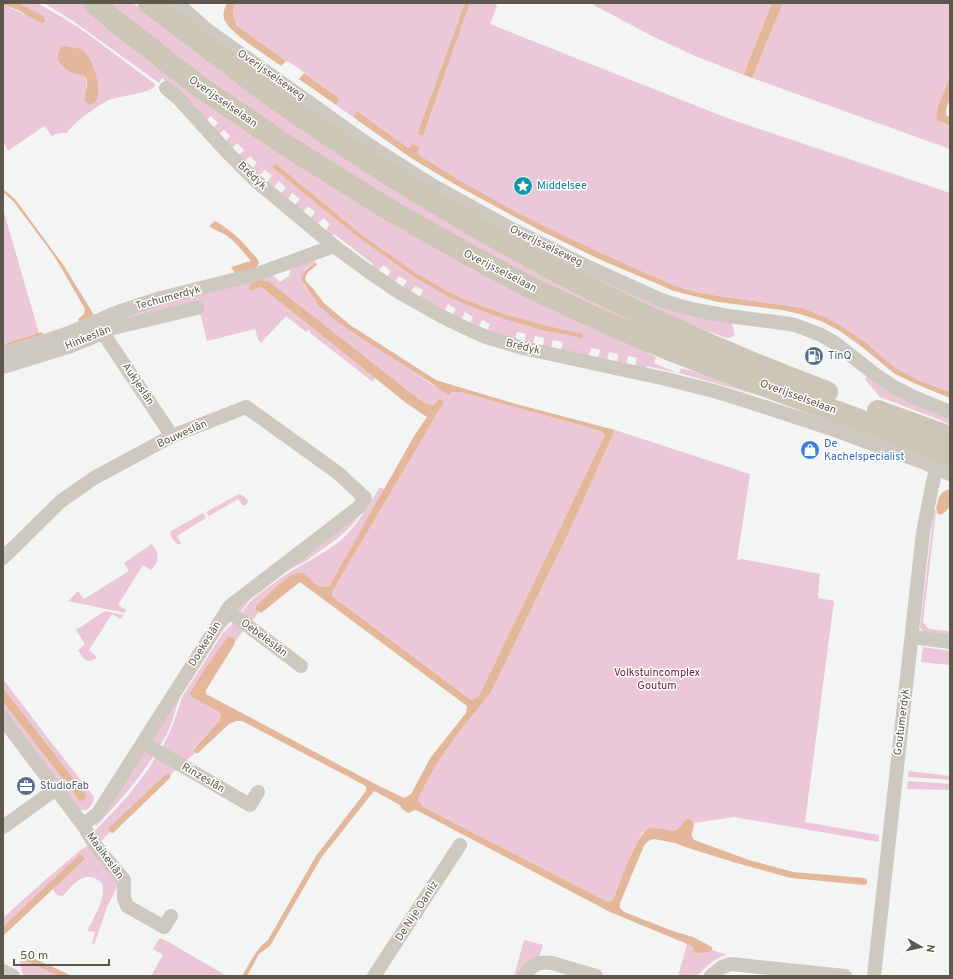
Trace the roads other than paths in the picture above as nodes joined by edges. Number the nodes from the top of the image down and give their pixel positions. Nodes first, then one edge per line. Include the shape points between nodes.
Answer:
1 (94, 3) edge
2 (149, 3) edge
3 (177, 3) edge
4 (166, 88) dead end
5 (334, 246) junction
6 (197, 308) dead end
7 (103, 333) junction
8 (3, 353) edge
9 (3, 367) edge
10 (950, 412) edge
11 (172, 436) junction
12 (950, 437) edge
13 (943, 462) edge
14 (950, 474) edge
15 (365, 498) joint
16 (3, 558) edge
17 (227, 610) junction
18 (912, 637) junction
19 (950, 642) edge
20 (301, 666) dead end
21 (3, 719) edge
22 (143, 743) junction
23 (56, 789) junction
24 (258, 792) dead end
25 (83, 825) junction
26 (3, 827) edge
27 (460, 845) dead end
28 (171, 916) dead end
29 (3, 971) edge
30 (13, 976) edge
31 (374, 976) edge
32 (524, 976) edge
33 (596, 976) edge
34 (711, 976) edge
35 (845, 976) edge
36 (874, 976) edge

1 - 13 main road, Overijsselselaan via 200,87 287,146 388,209 464,252 611,325 726,372 882,428
2 - 12 main road, Overijsselselaan via 270,95 326,133 460,218 537,261 748,361
3 - 10 street, Overijsselseweg via 206,29 366,143 430,184 506,226 661,300 728,316 794,325 821,335 836,343 876,376 894,387
4 - 5 street, Brédyk via 256,181
5 - 8 street, Techumerdyk via 257,274 161,298 25,348
5 - 13 street, Brédyk via 400,293 486,337 733,397 830,428 925,463
6 - 7 street, Hinkeslân via 109,329
7 - 9 street, Hinkeslân via 71,346
7 - 11 street, Aukjeslân
11 - 15 street, Bouweslân via 246,407 338,473
11 - 16 street, Bouweslân via 94,478 61,501
13 - 14 street, Brédyk
13 - 18 street, Goutumerdyk via 931,491 923,533
15 - 17 street, Doekeslân via 359,508
17 - 20 street, Oebeleslân
17 - 22 street, Doekeslân
18 - 19 street
18 - 36 street, Goutumerdyk
21 - 23 street
22 - 24 street, Rinzeslân via 250,805
22 - 25 street, Doekeslân via 98,813
23 - 25 street
23 - 26 street
25 - 28 street, Maaikeslân via 95,846 124,880 124,898 127,906 164,927
27 - 31 street, De Nije Oanliz
29 - 30 street
32 - 33 street via 530,968 545,962
34 - 35 street via 722,967 731,964

